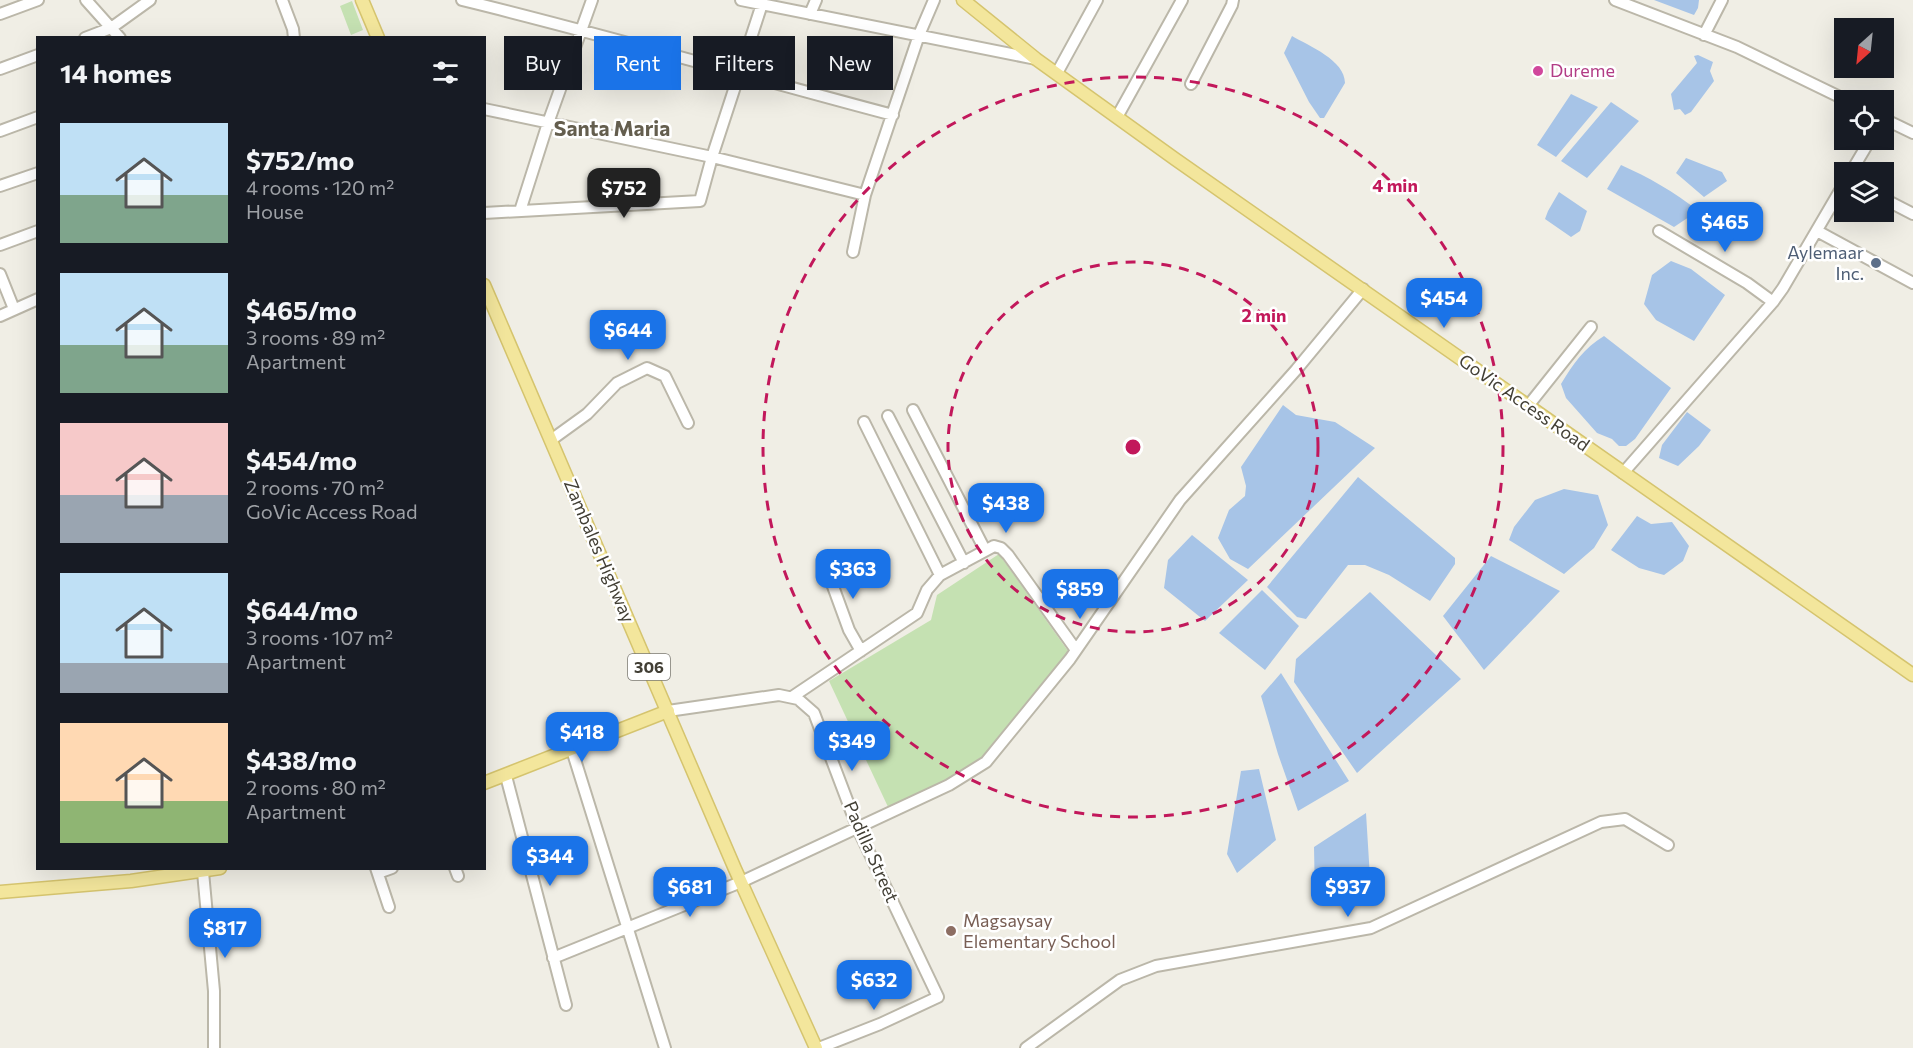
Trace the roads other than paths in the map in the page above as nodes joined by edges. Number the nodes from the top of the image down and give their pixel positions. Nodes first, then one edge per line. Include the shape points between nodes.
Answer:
1 (38, 0) edge
2 (86, 0) edge
3 (150, 0) edge
4 (282, 0) edge
5 (362, 0) edge
6 (462, 0) edge
7 (592, 0) edge
8 (741, 0) edge
9 (816, 0) edge
10 (934, 0) edge
11 (963, 0) edge
12 (1096, 0) edge
13 (1182, 0) edge
14 (1233, 0) edge
15 (1615, 0) edge
16 (1722, 0) edge
17 (762, 4) junction
18 (0, 14) edge
19 (810, 14) junction
20 (111, 28) junction
21 (582, 29) junction
22 (919, 35) junction
23 (1704, 35) junction
24 (90, 36) edge
25 (118, 36) edge
26 (294, 36) edge
27 (377, 36) edge
28 (752, 36) edge
29 (36, 56) edge
30 (1036, 59) junction
31 (693, 61) edge
32 (0, 69) edge
33 (1057, 73) junction
34 (1191, 84) dead end
35 (795, 89) edge
36 (735, 90) edge
37 (1834, 94) edge
38 (486, 109) edge
39 (893, 115) junction
40 (1117, 117) junction
41 (36, 118) edge
42 (548, 123) junction
43 (1894, 124) edge
44 (0, 131) edge
45 (1913, 133) edge
46 (712, 158) junction
47 (36, 174) edge
48 (0, 186) edge
49 (865, 195) junction
50 (1834, 201) edge
51 (1894, 204) edge
52 (520, 211) junction
53 (486, 213) edge
54 (1913, 214) edge
55 (1659, 231) dead end
56 (1817, 231) junction
57 (36, 232) edge
58 (0, 245) edge
59 (853, 252) dead end
60 (0, 274) edge
61 (1913, 283) edge
62 (1363, 289) junction
63 (486, 290) edge
64 (36, 299) edge
65 (1773, 302) junction
66 (14, 309) junction
67 (0, 316) edge
68 (1591, 327) dead end
69 (1528, 406) junction
70 (913, 410) dead end
71 (888, 416) dead end
72 (864, 422) dead end
73 (688, 423) dead end
74 (551, 440) junction
75 (1623, 473) junction
76 (985, 550) junction
77 (823, 559) dead end
78 (964, 563) junction
79 (940, 575) junction
80 (1076, 650) junction
81 (861, 651) junction
82 (1913, 675) edge
83 (792, 698) junction
84 (668, 711) junction
85 (572, 750) junction
86 (506, 776) junction
87 (486, 782) edge
88 (858, 828) junction
89 (1668, 845) dead end
90 (212, 870) edge
91 (377, 871) edge
92 (203, 872) junction
93 (741, 882) junction
94 (0, 892) edge
95 (389, 907) dead end
96 (627, 928) junction
97 (553, 958) junction
98 (566, 1005) dead end
99 (214, 1048) edge
100 (665, 1048) edge
101 (817, 1048) edge
102 (1026, 1048) edge

1 - 18 street
2 - 20 street
3 - 20 street
4 - 26 street
5 - 27 main road
6 - 21 street
7 - 21 street
8 - 17 street
9 - 19 street
10 - 22 street
11 - 30 main road, GoVic Access Road
12 - 33 street
13 - 40 street
14 - 34 street
15 - 23 street
16 - 23 street
17 - 19 street
17 - 28 street
19 - 22 street
20 - 24 street
20 - 25 street
21 - 31 street
21 - 42 street
22 - 30 street
22 - 39 street
23 - 37 street
29 - 32 street
30 - 33 main road, GoVic Access Road
33 - 40 main road, GoVic Access Road
35 - 39 street
36 - 46 street
38 - 42 street
39 - 49 street
40 - 62 main road, GoVic Access Road
41 - 44 street
42 - 46 street
42 - 52 street
43 - 45 street
46 - 49 street
46 - 52 street via 700,201
47 - 48 street
49 - 59 street
50 - 56 street
51 - 54 street
52 - 53 street
55 - 65 street
56 - 61 street
56 - 65 street
57 - 58 street
60 - 66 street
62 - 69 main road, GoVic Access Road
62 - 80 street via 1180,500
63 - 74 main road, Zambales Highway / 306
64 - 66 street
65 - 75 street
66 - 67 street
68 - 69 street
69 - 75 main road, GoVic Access Road
70 - 76 street
71 - 78 street
72 - 79 street
73 - 74 street via 665,376 647,368 617,383 587,414
74 - 84 main road, Zambales Highway / 306
75 - 82 main road, GoVic Access Road
76 - 78 street
76 - 80 street via 1001,548
77 - 81 street via 849,630
78 - 79 street
79 - 81 street via 927,590 917,613
80 - 88 street via 986,762 949,785
81 - 83 street
83 - 84 street via 779,695
83 - 88 street, Padilla Street via 814,713
84 - 85 main road
84 - 93 main road, Zambales Highway / 306
85 - 86 main road
85 - 96 street
86 - 87 main road
86 - 97 street
88 - 93 street
88 - 101 street, Padilla Street via 938,997
89 - 102 street via 1625,819 1601,822 1371,928 1156,966 1120,980
90 - 92 main road
91 - 95 street
92 - 94 main road
92 - 99 street via 214,990
93 - 96 street
93 - 101 main road, Zambales Highway / 306
96 - 97 street
96 - 100 street
97 - 98 street

